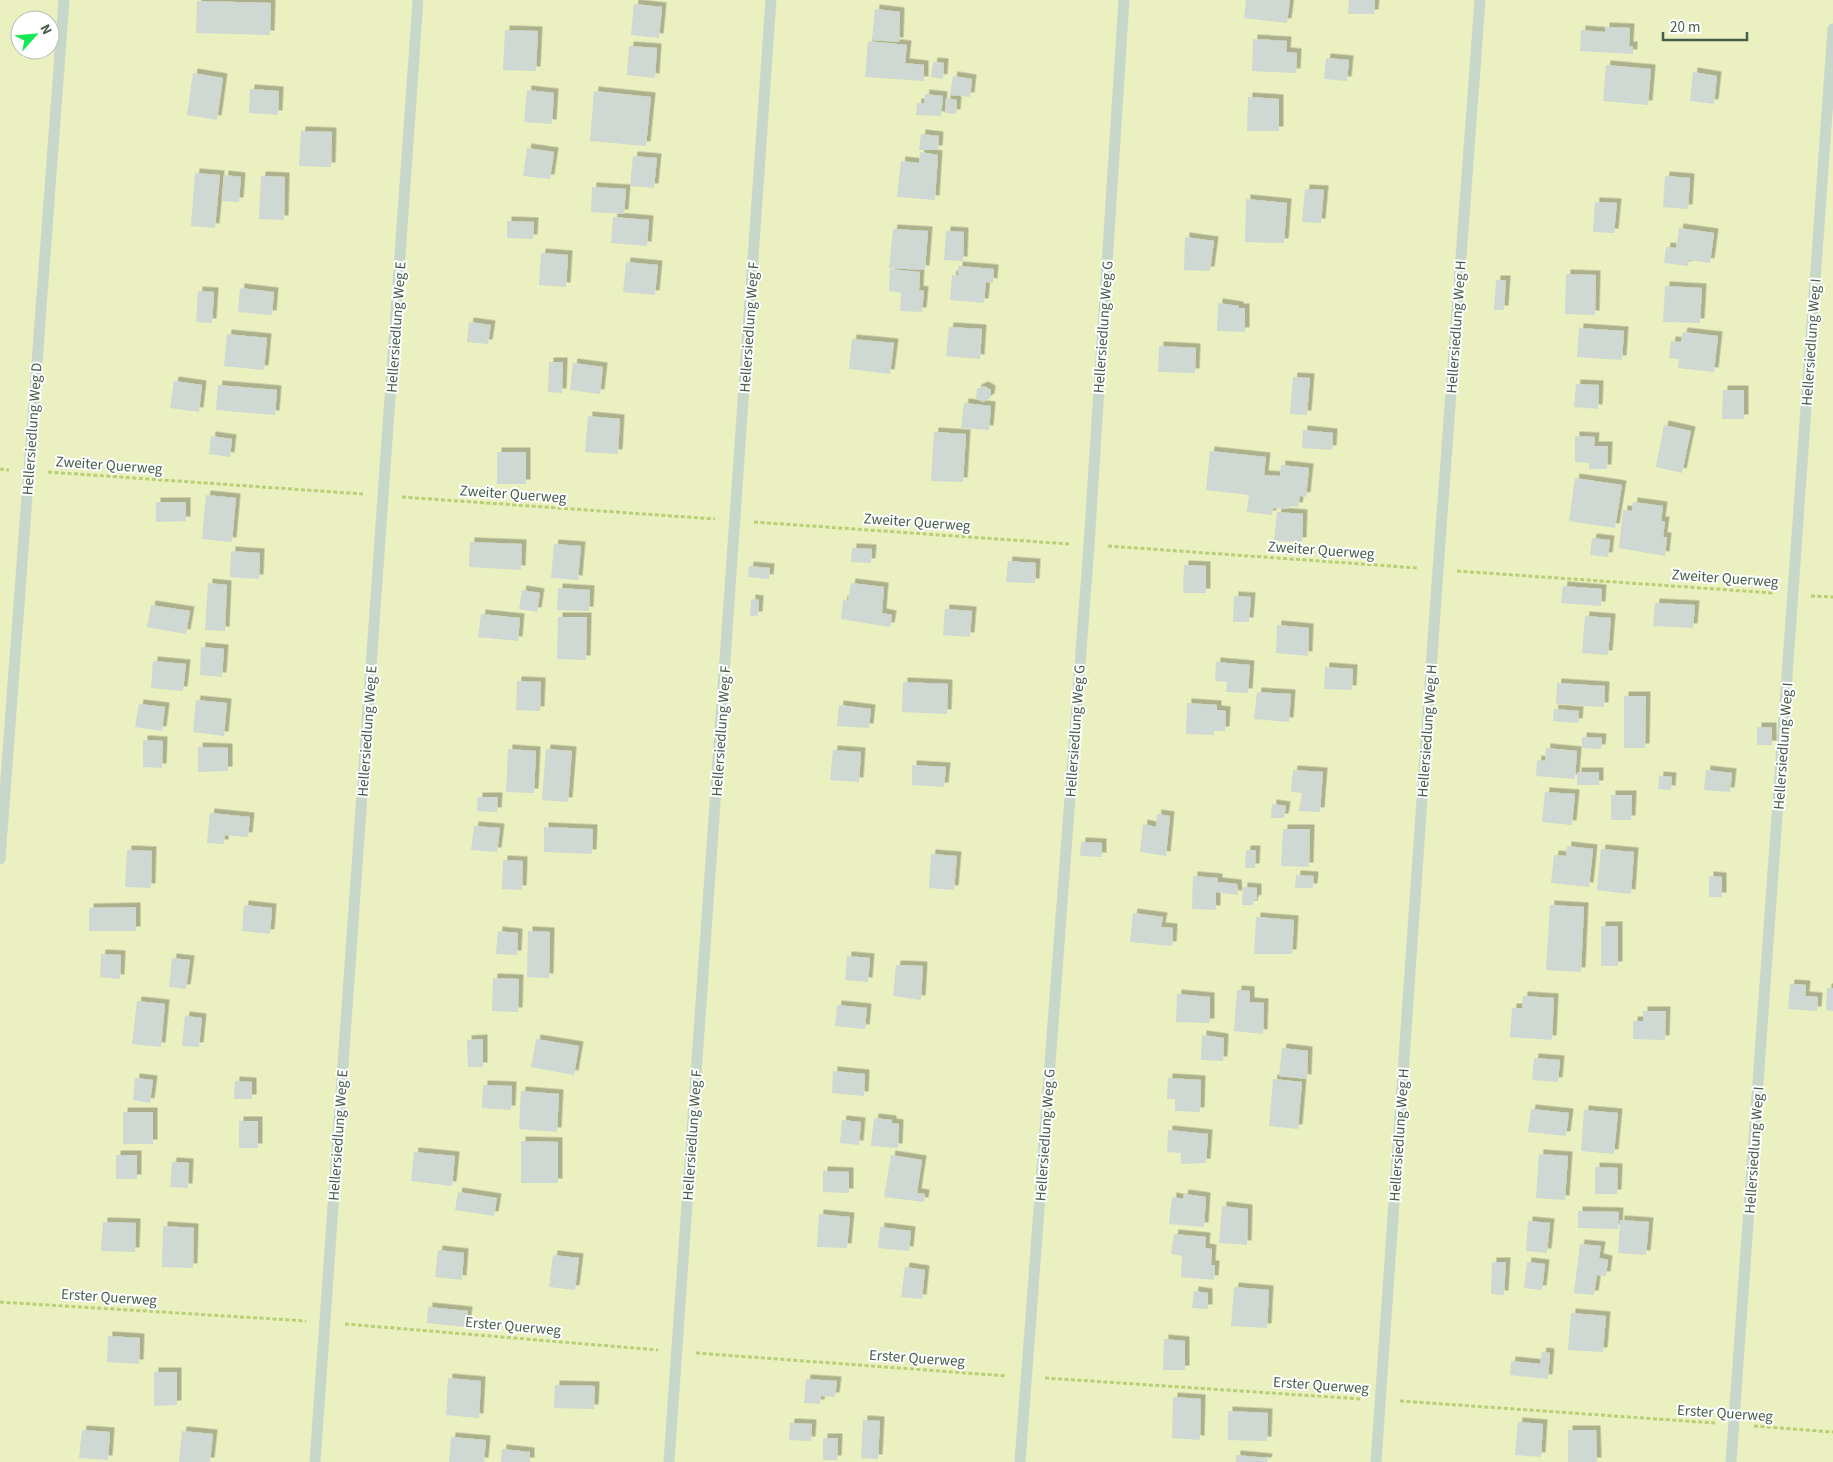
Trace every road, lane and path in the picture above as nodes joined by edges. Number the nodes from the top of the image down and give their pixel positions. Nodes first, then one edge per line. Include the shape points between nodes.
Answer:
1 (64, 0) edge
2 (418, 0) edge
3 (771, 0) edge
4 (1124, 0) edge
5 (1480, 0) edge
6 (1833, 29) edge
7 (0, 469) edge
8 (28, 471) junction
9 (384, 496) junction
10 (735, 520) junction
11 (1089, 545) junction
12 (1438, 569) junction
13 (1794, 595) junction
14 (1833, 597) edge
15 (0, 859) edge
16 (0, 1302) edge
17 (325, 1322) junction
18 (677, 1351) junction
19 (1027, 1377) junction
20 (1380, 1400) junction
21 (1734, 1425) junction
22 (1833, 1432) edge
23 (315, 1462) edge
24 (669, 1462) edge
25 (1020, 1462) edge
26 (1376, 1462) edge
27 (1731, 1462) edge

1 - 8 lane, Hellersiedlung Weg D
2 - 9 lane, Hellersiedlung Weg E
3 - 10 lane, Hellersiedlung Weg F
4 - 11 lane, Hellersiedlung Weg G
5 - 12 lane, Hellersiedlung Weg H
6 - 13 lane, Hellersiedlung Weg I
7 - 8 path, Zweiter Querweg
8 - 9 path, Zweiter Querweg
8 - 15 lane, Hellersiedlung Weg D
9 - 10 path, Zweiter Querweg
9 - 17 lane, Hellersiedlung Weg E
10 - 11 path, Zweiter Querweg
10 - 18 lane, Hellersiedlung Weg F
11 - 12 path, Zweiter Querweg
11 - 19 lane, Hellersiedlung Weg G
12 - 13 path, Zweiter Querweg
12 - 20 lane, Hellersiedlung Weg H
13 - 14 path, Zweiter Querweg
13 - 21 lane, Hellersiedlung Weg I
16 - 17 path, Erster Querweg
17 - 18 path, Erster Querweg
17 - 23 lane, Hellersiedlung Weg E
18 - 19 path, Erster Querweg
18 - 24 lane, Hellersiedlung Weg F
19 - 20 path, Erster Querweg
19 - 25 lane, Hellersiedlung Weg G
20 - 21 path, Erster Querweg
20 - 26 lane, Hellersiedlung Weg H
21 - 22 path, Erster Querweg
21 - 27 lane, Hellersiedlung Weg I

